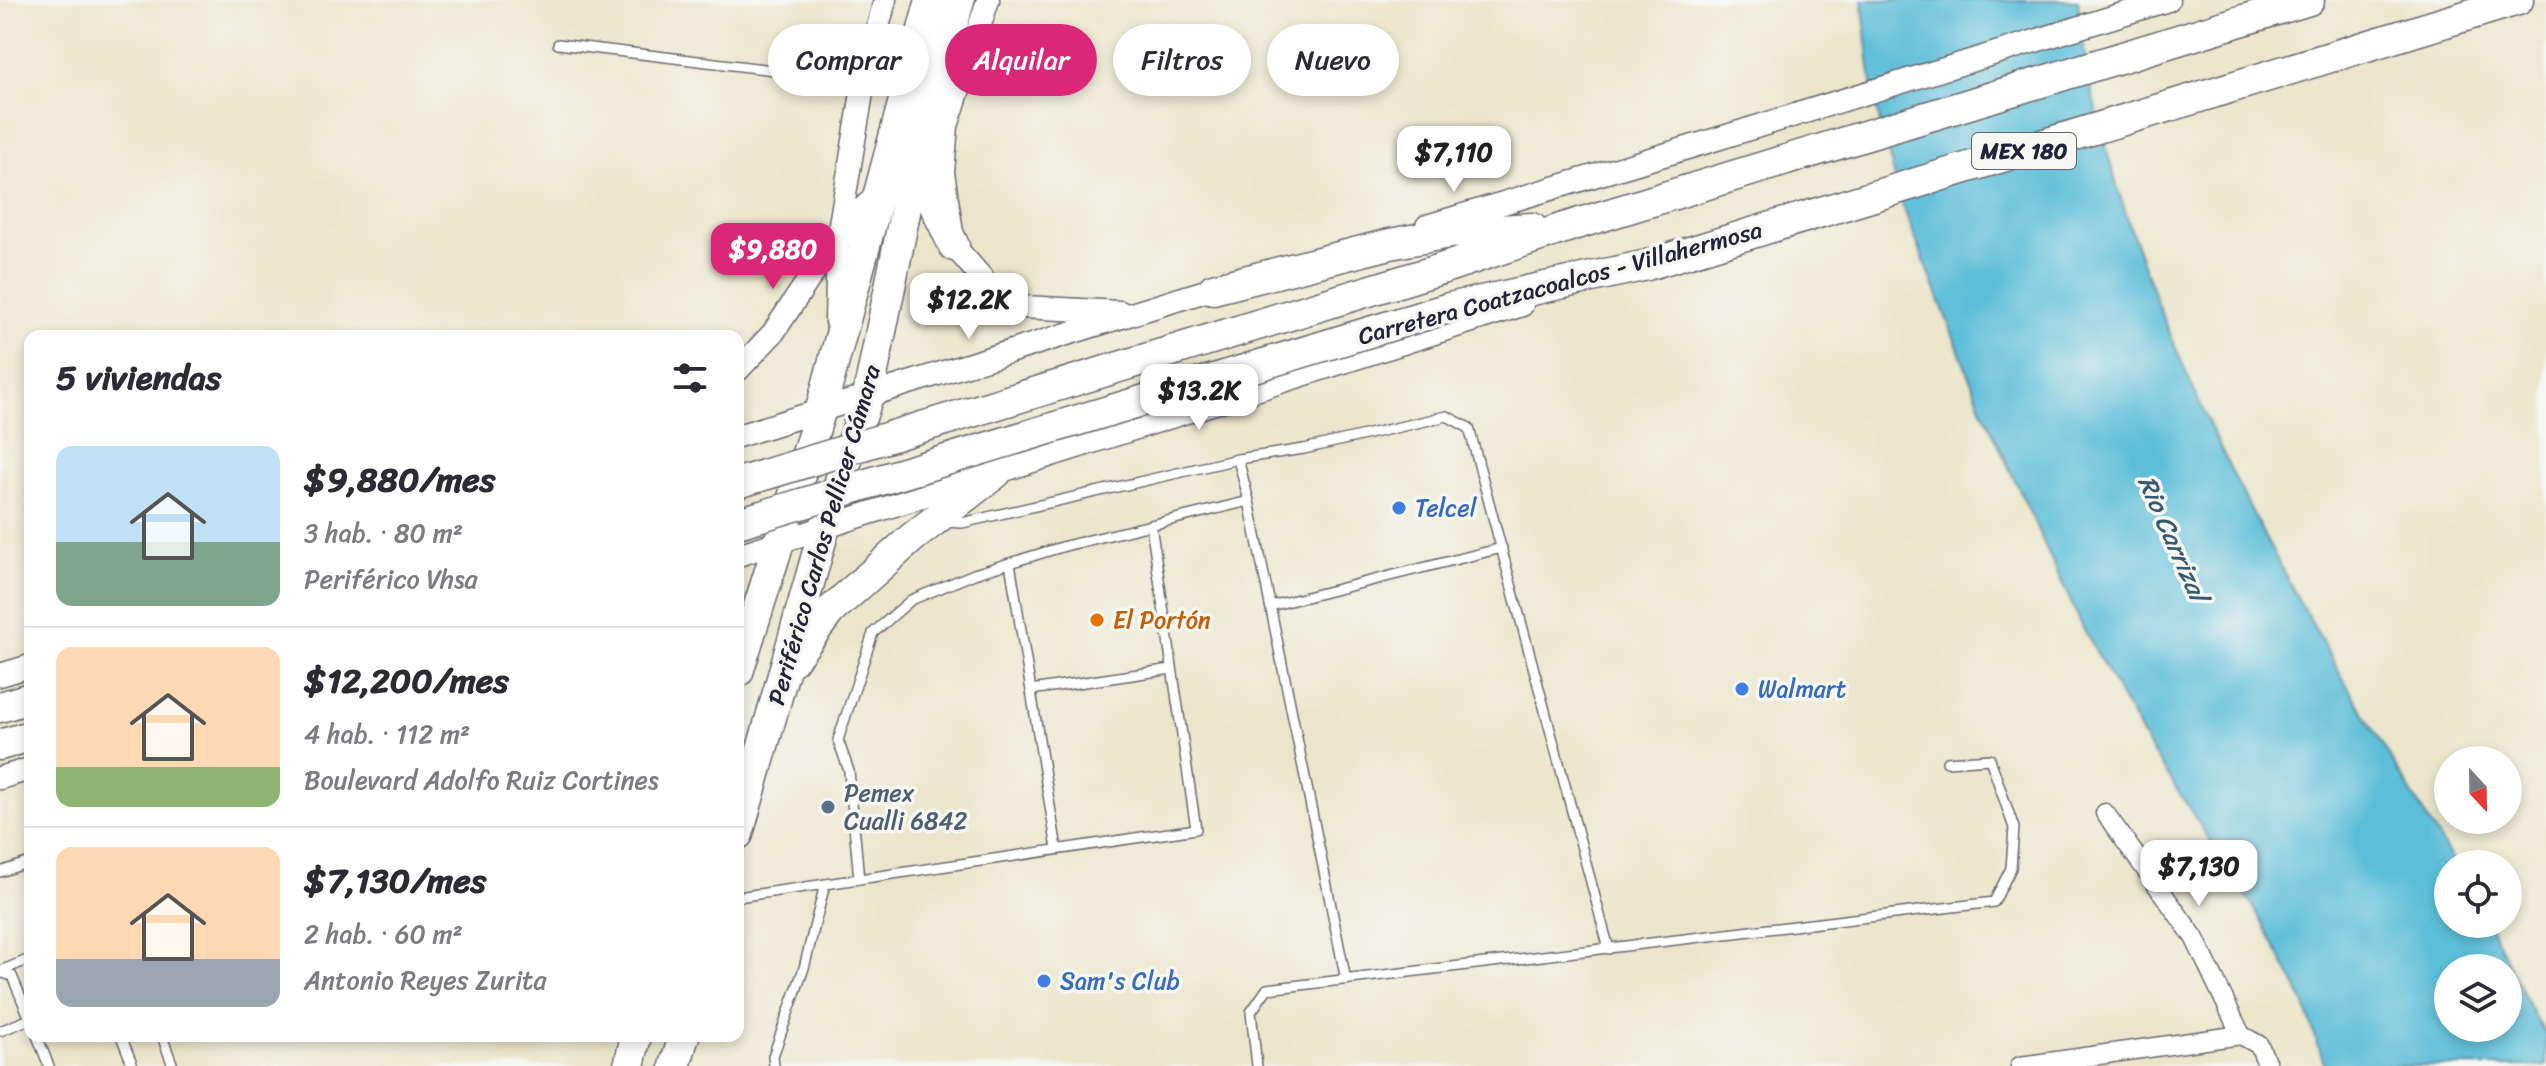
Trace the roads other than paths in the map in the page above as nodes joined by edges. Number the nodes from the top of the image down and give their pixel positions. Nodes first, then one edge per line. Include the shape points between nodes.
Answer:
1 (885, 0) edge
2 (931, 0) edge
3 (959, 0) edge
4 (988, 0) edge
5 (2168, 0) edge
6 (2309, 0) edge
7 (2518, 0) edge
8 (879, 24) edge
9 (558, 44) dead end
10 (768, 69) edge
11 (861, 96) edge
12 (922, 138) junction
13 (877, 201) junction
14 (1570, 226) junction
15 (838, 236) junction
16 (954, 246) junction
17 (1647, 265) junction
18 (1213, 289) junction
19 (1138, 312) junction
20 (835, 351) junction
21 (744, 364) edge
22 (868, 396) junction
23 (821, 409) junction
24 (744, 434) edge
25 (1238, 459) junction
26 (996, 473) junction
27 (744, 481) edge
28 (1249, 501) junction
29 (744, 521) edge
30 (934, 521) junction
31 (1151, 525) junction
32 (824, 530) junction
33 (777, 544) junction
34 (1502, 548) junction
35 (744, 553) edge
36 (1010, 563) junction
37 (1270, 606) junction
38 (744, 652) edge
39 (24, 668) edge
40 (1172, 669) junction
41 (784, 671) junction
42 (0, 675) edge
43 (1031, 690) junction
44 (24, 700) edge
45 (0, 707) edge
46 (24, 738) edge
47 (0, 745) edge
48 (1947, 762) dead end
49 (24, 771) edge
50 (0, 778) edge
51 (744, 813) edge
52 (2105, 813) dead end
53 (1057, 849) junction
54 (24, 864) edge
55 (0, 872) edge
56 (859, 879) junction
57 (825, 884) junction
58 (744, 896) edge
59 (1609, 949) junction
60 (24, 961) edge
61 (0, 971) edge
62 (1346, 980) junction
63 (24, 1005) edge
64 (24, 1021) edge
65 (0, 1031) edge
66 (2241, 1035) junction
67 (39, 1042) edge
68 (123, 1042) edge
69 (164, 1042) edge
70 (635, 1042) edge
71 (682, 1042) edge
72 (49, 1066) edge
73 (133, 1066) edge
74 (173, 1066) edge
75 (629, 1066) edge
76 (675, 1066) edge
77 (774, 1066) edge
78 (1257, 1066) edge
79 (2020, 1066) edge
80 (2268, 1066) edge

1 - 8 street
2 - 13 main road, Periférico Carlos Pellicer Cámara
3 - 12 main road, Periférico Carlos Pellicer Cámara
4 - 16 street via 947,126 943,172
5 - 18 street
6 - 14 main road, Carretera Coatzacoalcos - Villahermosa / MEX 180
7 - 17 main road, Carretera Coatzacoalcos - Villahermosa / MEX 180
9 - 10 lane
11 - 15 street
12 - 16 main road via 928,191
12 - 22 main road, Periférico Carlos Pellicer Cámara
13 - 15 main road
13 - 20 main road, Periférico Carlos Pellicer Cámara
14 - 18 main road via 1449,233
14 - 27 main road, Carretera Coatzacoalcos - Villahermosa / MEX 180, bridge
15 - 20 street
15 - 21 street via 773,333
16 - 19 street via 990,287 1023,307
17 - 26 street
17 - 29 main road, Carretera Coatzacoalcos - Villahermosa / MEX 180, bridge via 1449,308
18 - 19 street
19 - 22 street
20 - 23 main road, Periférico Carlos Pellicer Cámara
22 - 23 street
22 - 32 main road, Periférico Carlos Pellicer Cámara
23 - 24 street
23 - 33 main road, Periférico Carlos Pellicer Cámara
25 - 28 lane
25 - 30 lane via 962,523
25 - 34 lane via 1447,416 1469,428
26 - 30 main road
26 - 32 street
28 - 31 lane
28 - 37 lane
30 - 41 main road via 830,611
31 - 36 lane
31 - 40 lane
32 - 33 street
32 - 41 main road, Periférico Carlos Pellicer Cámara
33 - 35 street
33 - 38 main road, Periférico Carlos Pellicer Cámara
34 - 37 lane
34 - 59 lane
36 - 43 lane
36 - 56 lane via 911,600 873,633 838,740 849,771
37 - 62 lane
39 - 42 street
40 - 43 lane
40 - 53 lane via 1196,829
41 - 51 main road, Periférico Carlos Pellicer Cámara
43 - 53 lane
44 - 45 main road
46 - 47 main road
48 - 59 lane via 1990,759 2014,828 2011,868 1994,902
49 - 50 street
52 - 66 street via 2194,937
53 - 56 lane
54 - 55 lane
56 - 57 lane
57 - 58 lane
57 - 77 lane
59 - 62 lane
60 - 61 lane
61 - 63 lane via 12,976
62 - 78 lane via 1267,989 1251,1012
64 - 65 lane
66 - 79 street
66 - 80 street via 2259,1045
67 - 72 lane
68 - 73 lane
69 - 74 lane
70 - 75 main road
71 - 76 main road

